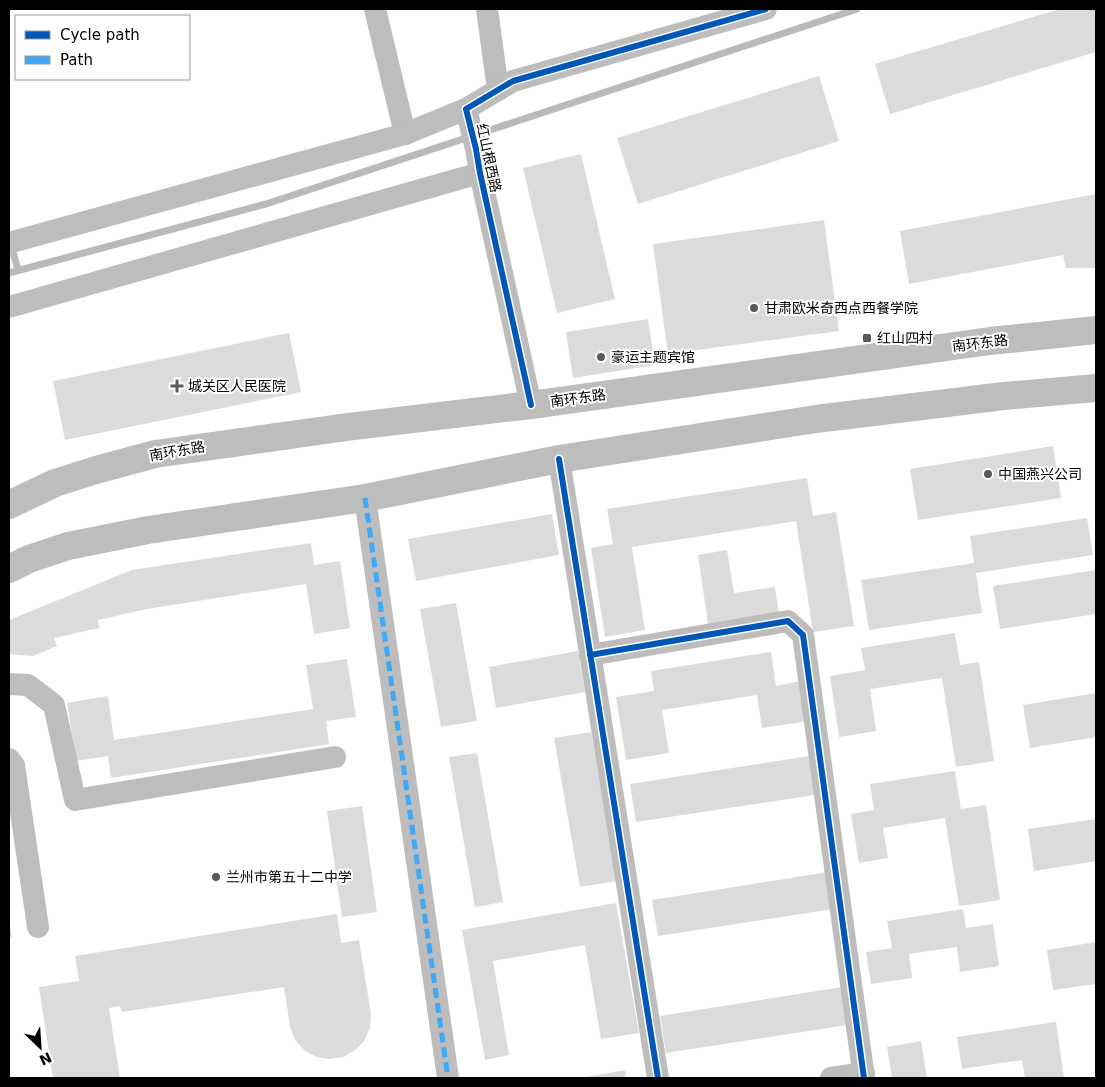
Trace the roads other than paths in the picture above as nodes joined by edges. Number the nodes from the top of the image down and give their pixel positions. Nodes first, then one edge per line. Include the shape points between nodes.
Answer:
1 (375, 9) edge
2 (487, 9) edge
3 (766, 9) edge
4 (498, 90) junction
5 (471, 129) junction
6 (405, 134) junction
7 (480, 173) junction
8 (12, 242) dead end
9 (9, 306) edge
10 (1096, 330) edge
11 (1096, 388) edge
12 (531, 405) junction
13 (559, 459) junction
14 (365, 498) junction
15 (9, 504) edge
16 (9, 568) edge
17 (590, 655) junction
18 (9, 684) edge
19 (334, 757) dead end
20 (9, 759) edge
21 (38, 928) dead end
22 (864, 1076) edge
23 (448, 1078) edge
24 (658, 1078) edge
25 (831, 1078) edge

1 - 6 street
2 - 4 street
3 - 4 street, 红山根西路 via 512,81
4 - 5 street, 红山根西路
5 - 6 street
5 - 7 street, 红山根西路
6 - 8 street
7 - 9 street
7 - 12 street, 红山根西路
10 - 12 highway, 南环东路
11 - 13 highway via 816,419
12 - 15 highway, 南环东路 via 155,454 55,483
13 - 14 highway
13 - 17 street
14 - 16 highway via 148,530 68,546
14 - 23 street
17 - 22 street via 788,621 803,635
17 - 24 street
18 - 19 street via 28,685 54,705 75,800
20 - 21 street via 14,765
22 - 25 street

